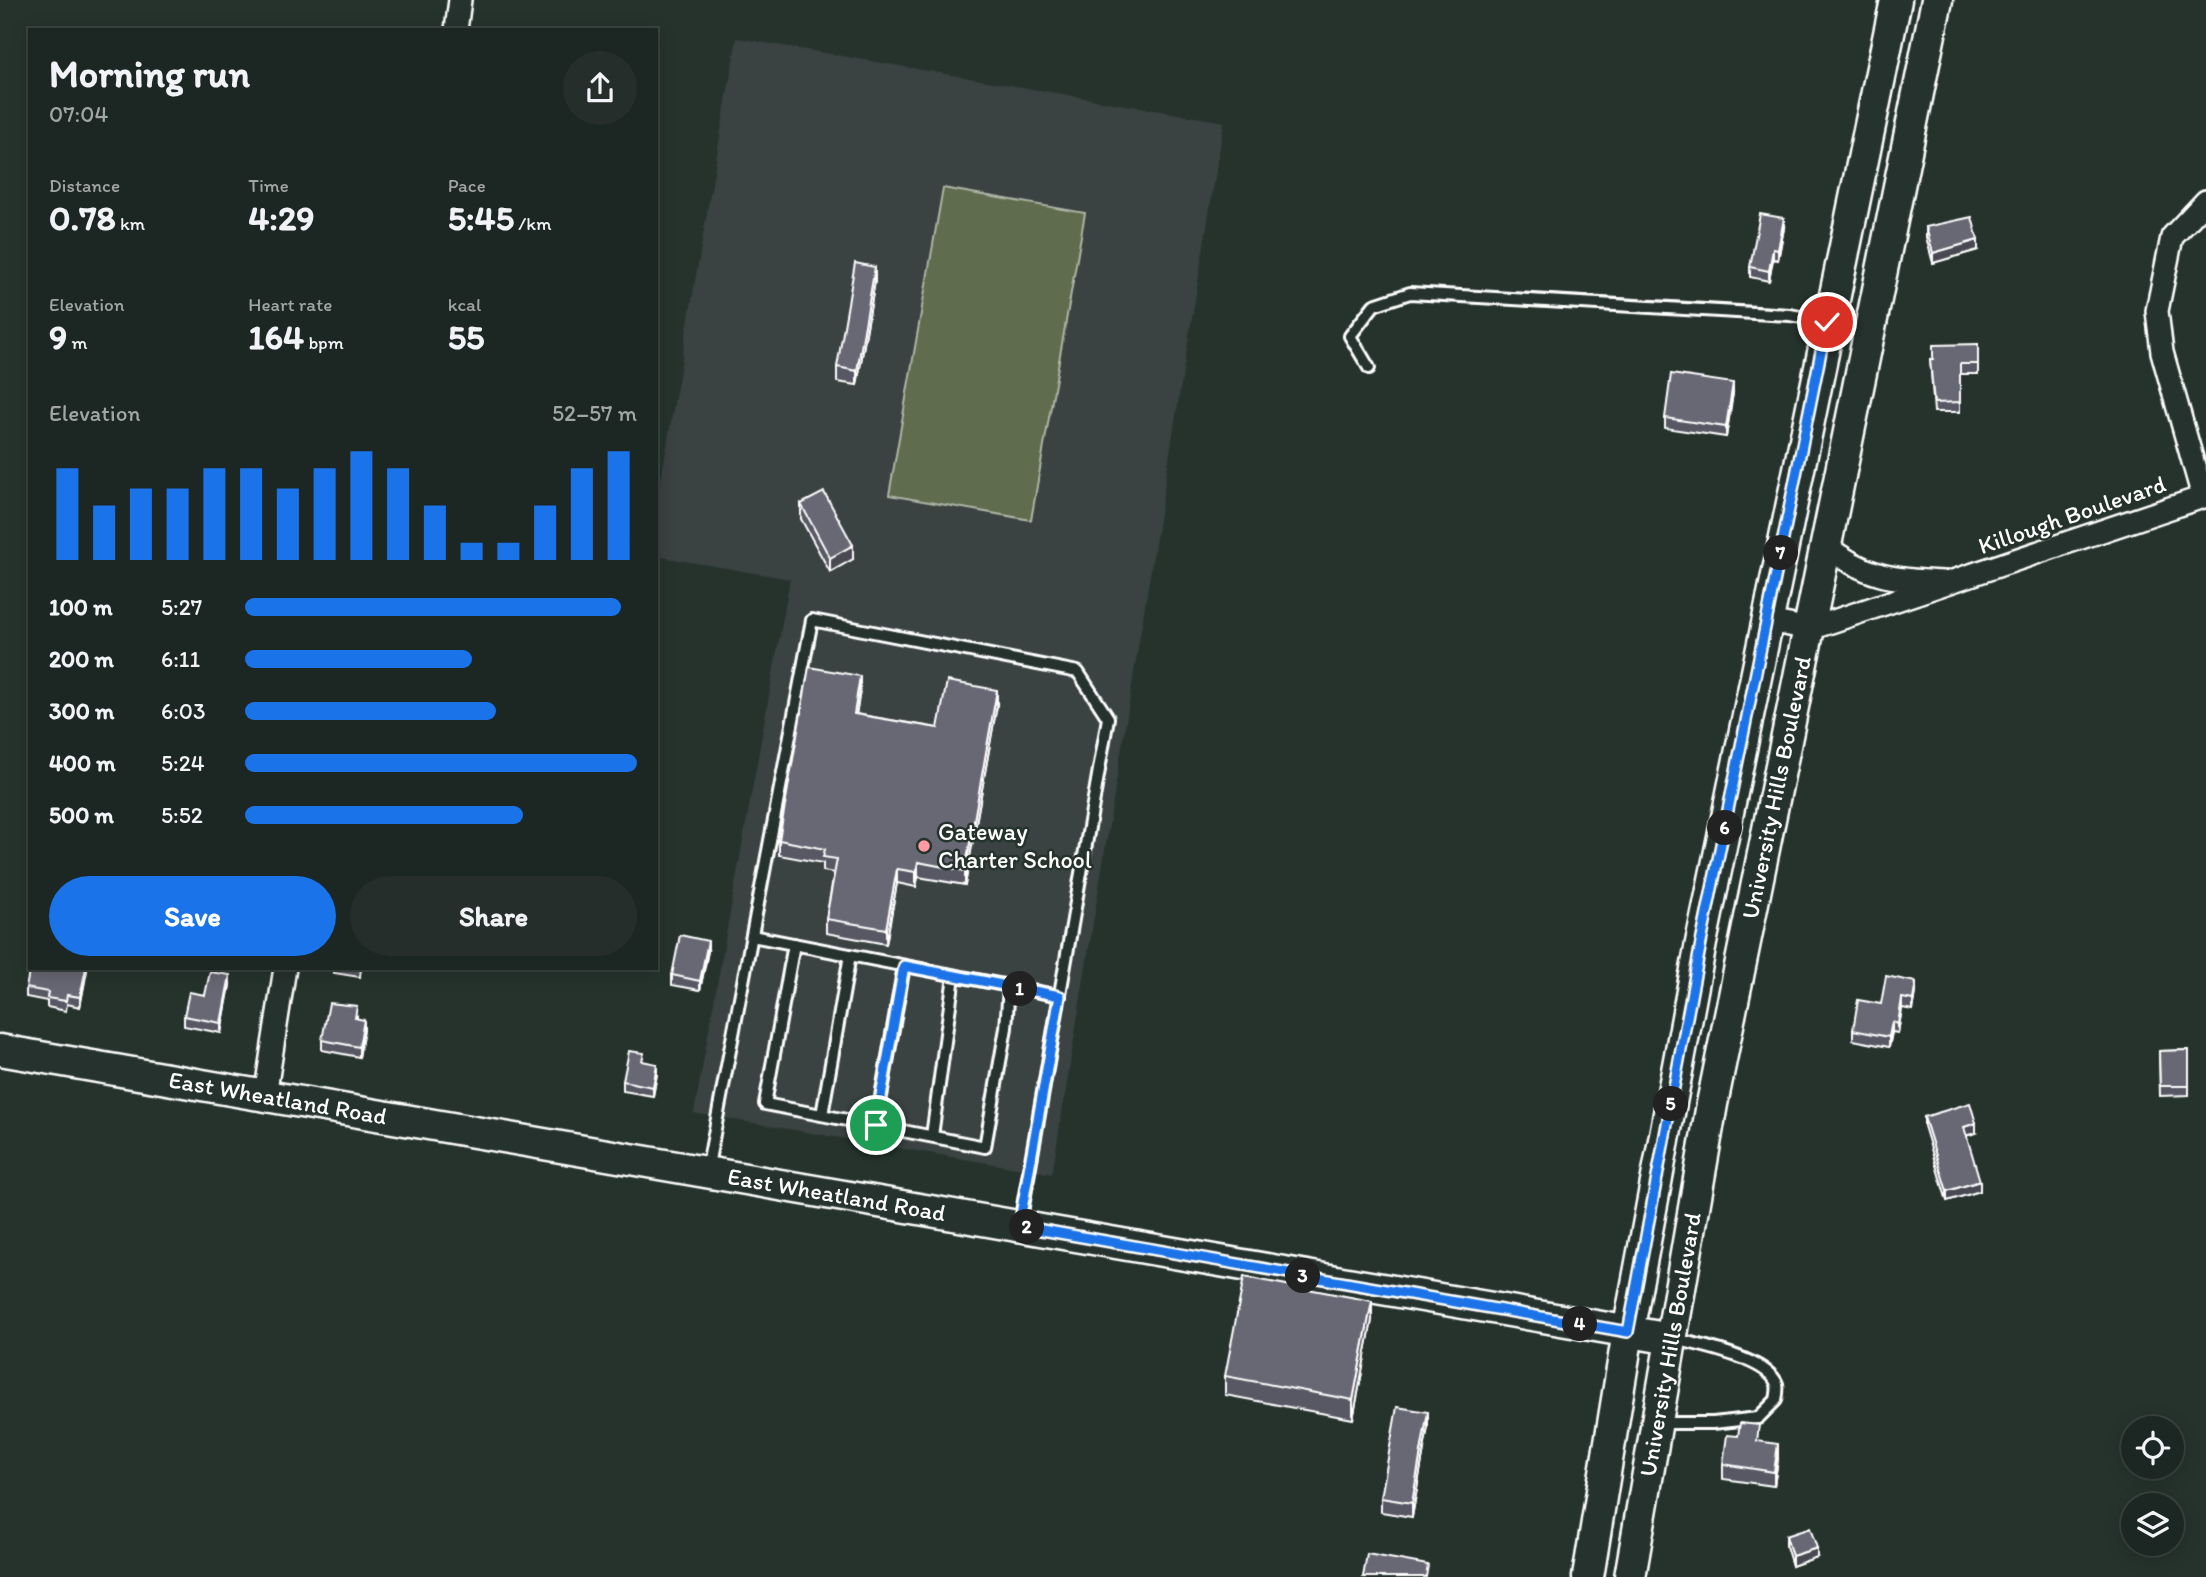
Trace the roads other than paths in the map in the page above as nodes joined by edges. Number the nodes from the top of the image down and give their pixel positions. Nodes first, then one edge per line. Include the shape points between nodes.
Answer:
1 (460, 0) edge
2 (1896, 0) edge
3 (1937, 0) edge
4 (456, 28) edge
5 (2206, 201) edge
6 (1827, 322) junction
7 (1868, 330) junction
8 (1369, 368) dead end
9 (2205, 496) edge
10 (1825, 545) junction
11 (1955, 583) junction
12 (1768, 621) junction
13 (1810, 629) junction
14 (751, 936) junction
15 (794, 944) junction
16 (850, 956) junction
17 (904, 966) junction
18 (285, 970) edge
19 (954, 976) junction
20 (1009, 987) junction
21 (1060, 996) junction
22 (0, 1050) edge
23 (264, 1096) junction
24 (822, 1115) junction
25 (876, 1125) junction
26 (932, 1136) junction
27 (707, 1171) junction
28 (1019, 1226) junction
29 (1628, 1332) junction
30 (1671, 1339) junction
31 (1657, 1423) junction
32 (1595, 1538) junction
33 (1636, 1545) junction
34 (1588, 1577) edge
35 (1630, 1577) edge

1 - 4 street
2 - 6 main road, University Hills Boulevard
3 - 7 main road, University Hills Boulevard
5 - 9 street via 2172,237 2157,311 2162,352
6 - 7 main road
6 - 8 lane via 1790,315 1410,293 1374,305 1350,336
6 - 12 main road, University Hills Boulevard
7 - 10 main road, University Hills Boulevard
9 - 11 street, Killough Boulevard
10 - 11 street, Killough Boulevard via 1859,570
10 - 13 main road, University Hills Boulevard
11 - 13 street, Killough Boulevard
12 - 13 street, Killough Boulevard
12 - 29 main road, University Hills Boulevard via 1701,943
13 - 30 main road, University Hills Boulevard via 1715,1090
14 - 15 lane
14 - 21 lane via 812,620 1078,672 1108,719
14 - 27 lane
15 - 16 lane
15 - 24 lane via 765,1104
16 - 17 lane
16 - 24 lane
17 - 19 lane
17 - 25 lane
18 - 23 street
19 - 20 lane
19 - 26 lane
20 - 21 lane
20 - 26 lane via 985,1147
21 - 28 lane
22 - 23 main road, East Wheatland Road
23 - 27 main road, East Wheatland Road
24 - 25 lane
25 - 26 lane
27 - 28 main road, East Wheatland Road
28 - 29 main road, East Wheatland Road
29 - 30 main road, East Wheatland Road
29 - 32 main road, University Hills Boulevard
30 - 31 main road, University Hills Boulevard
30 - 31 lane via 1697,1343 1770,1373 1777,1384 1776,1400 1758,1418
31 - 33 main road, University Hills Boulevard
32 - 33 main road
32 - 34 main road, University Hills Boulevard
33 - 35 main road, University Hills Boulevard

